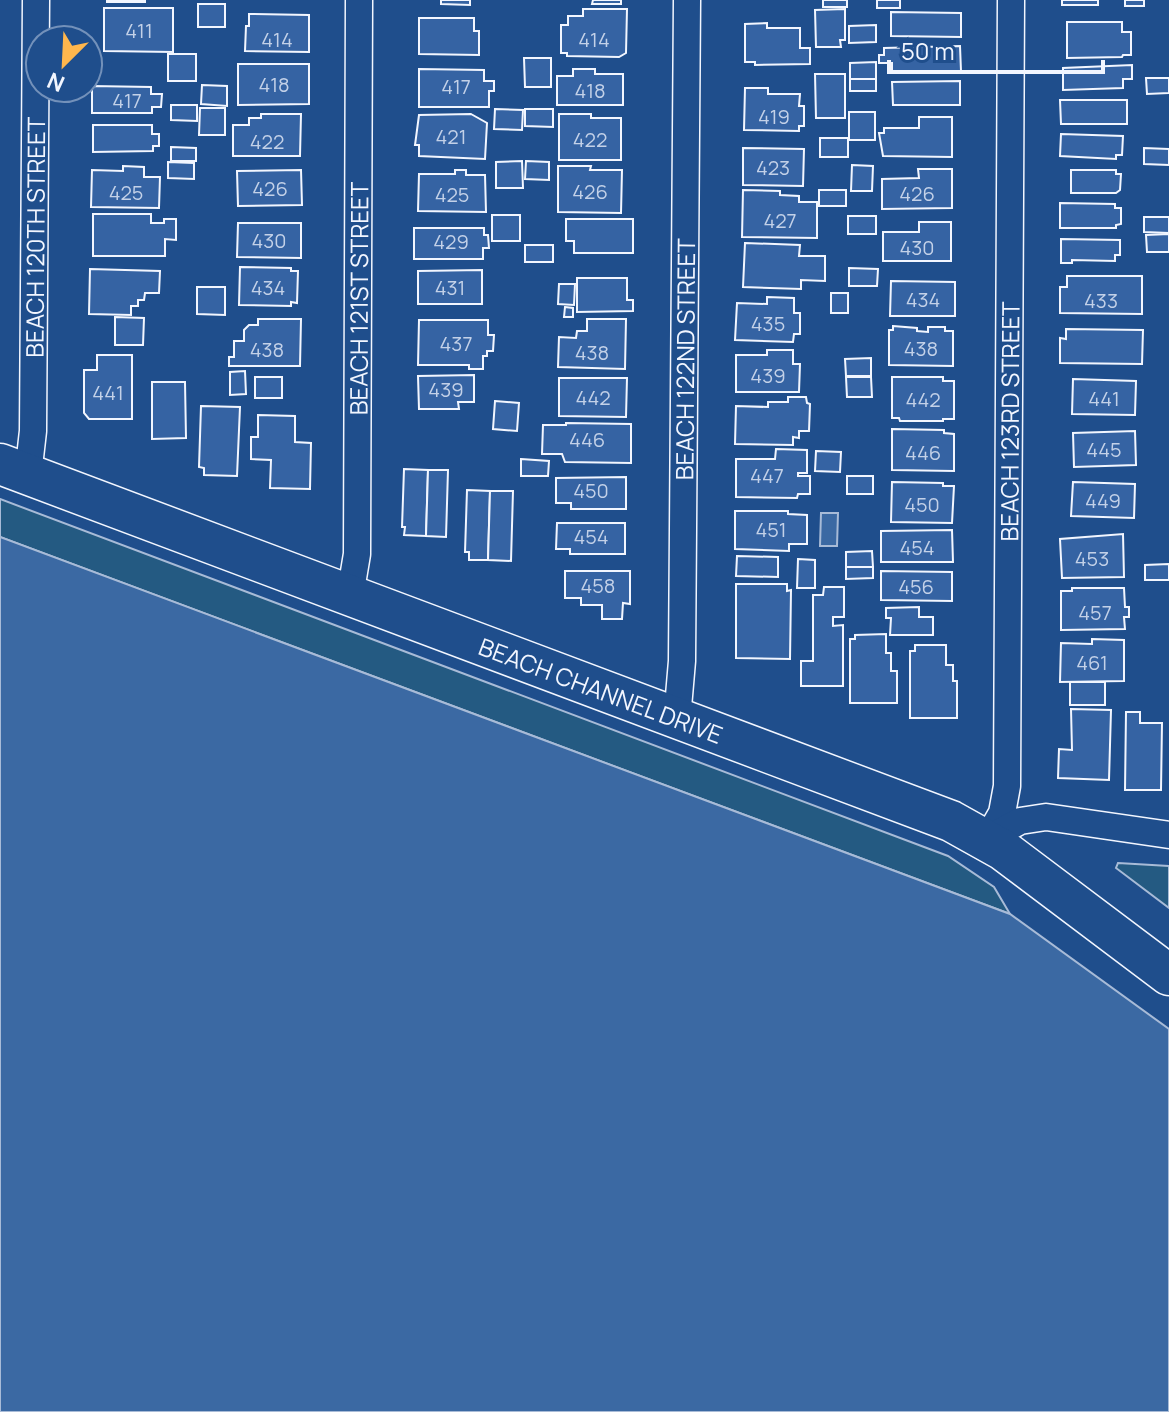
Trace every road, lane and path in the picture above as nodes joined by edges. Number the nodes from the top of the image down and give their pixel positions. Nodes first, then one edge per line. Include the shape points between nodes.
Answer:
1 (36, 0) edge
2 (359, 0) edge
3 (687, 0) edge
4 (1011, 0) edge
5 (14, 469) edge
6 (350, 596) junction
7 (677, 719) junction
8 (1169, 835) edge
9 (987, 839) junction
10 (1169, 975) edge

1 - 5 street, BEACH 120TH STREET via 33,431
2 - 6 street, BEACH 121ST STREET via 357,554
3 - 7 street, BEACH 122ND STREET via 682,661
4 - 9 street, BEACH 123RD STREET via 1007,786 1002,813
5 - 6 main road, BEACH CHANNEL DRIVE
6 - 7 main road, BEACH CHANNEL DRIVE
7 - 9 main road, BEACH CHANNEL DRIVE
8 - 9 street via 1046,817 1020,821
9 - 10 main road, BEACH CHANNEL DRIVE

